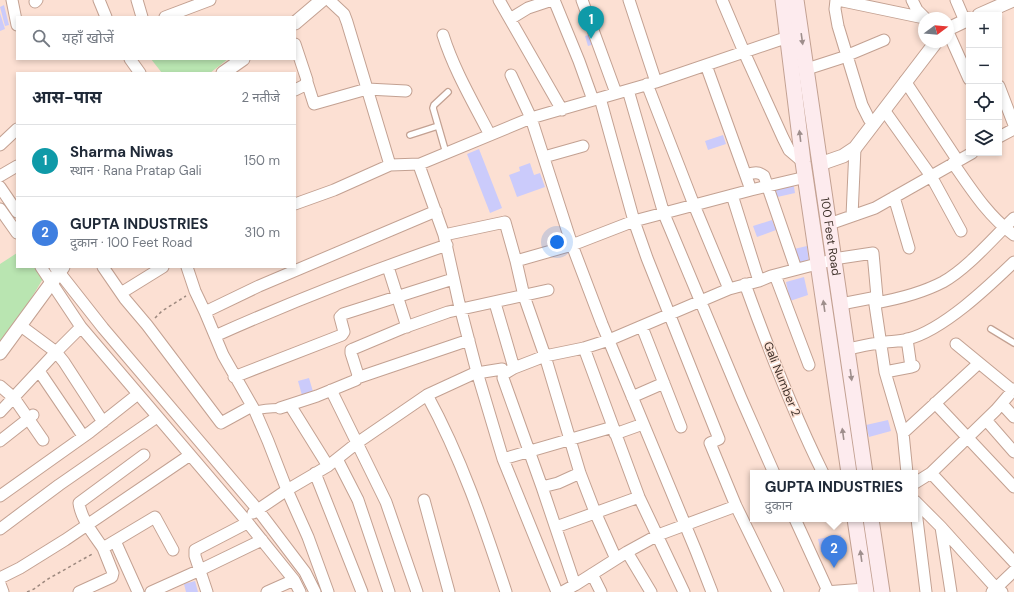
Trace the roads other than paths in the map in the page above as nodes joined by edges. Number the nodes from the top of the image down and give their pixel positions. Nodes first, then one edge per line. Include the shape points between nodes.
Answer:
1 (12, 0) edge
2 (137, 0) edge
3 (210, 0) edge
4 (322, 0) edge
5 (329, 0) edge
6 (499, 0) edge
7 (553, 0) edge
8 (582, 0) edge
9 (629, 0) edge
10 (722, 0) edge
11 (783, 0) edge
12 (796, 0) edge
13 (837, 0) edge
14 (912, 0) edge
15 (956, 0) edge
16 (1013, 0) edge
17 (103, 1) edge
18 (919, 12) edge
19 (986, 12) edge
20 (105, 16) edge
21 (142, 16) edge
22 (167, 16) edge
23 (918, 17) edge
24 (966, 18) edge
25 (510, 19) junction
26 (16, 20) edge
27 (966, 21) edge
28 (296, 22) edge
29 (954, 27) edge
30 (443, 35) dead end
31 (788, 37) junction
32 (884, 40) dead end
33 (954, 44) edge
34 (296, 47) edge
35 (931, 48) edge
36 (744, 52) junction
37 (848, 55) junction
38 (131, 60) edge
39 (242, 60) edge
40 (706, 65) junction
41 (807, 69) junction
42 (139, 72) edge
43 (224, 72) edge
44 (966, 73) edge
45 (511, 75) dead end
46 (905, 81) junction
47 (306, 82) junction
48 (651, 83) junction
49 (367, 89) junction
50 (296, 90) edge
51 (628, 90) junction
52 (406, 91) dead end
53 (448, 92) dead end
54 (616, 93) junction
55 (1002, 94) edge
56 (596, 99) junction
57 (562, 110) junction
58 (884, 110) junction
59 (531, 118) junction
60 (874, 123) junction
61 (1014, 125) edge
62 (438, 126) junction
63 (1014, 129) edge
64 (16, 131) edge
65 (410, 135) dead end
66 (490, 135) junction
67 (1002, 135) edge
68 (0, 146) edge
69 (583, 146) dead end
70 (855, 148) junction
71 (446, 153) junction
72 (967, 156) edge
73 (544, 157) junction
74 (956, 162) junction
75 (420, 164) junction
76 (820, 164) junction
77 (390, 165) junction
78 (16, 167) edge
79 (805, 170) junction
80 (746, 175) junction
81 (0, 176) edge
82 (931, 176) junction
83 (768, 186) junction
84 (0, 187) edge
85 (751, 190) junction
86 (732, 195) junction
87 (894, 197) junction
88 (296, 204) edge
89 (694, 205) junction
90 (0, 209) edge
91 (16, 211) edge
92 (436, 211) junction
93 (664, 214) junction
94 (852, 216) junction
95 (1014, 218) edge
96 (634, 221) junction
97 (828, 222) junction
98 (1004, 228) junction
99 (960, 231) dead end
100 (16, 232) edge
101 (1014, 235) edge
102 (446, 240) junction
103 (572, 244) junction
104 (909, 248) dead end
105 (833, 259) junction
106 (516, 261) junction
107 (1014, 262) edge
108 (818, 264) junction
109 (296, 267) edge
110 (388, 267) junction
111 (43, 268) edge
112 (103, 268) edge
113 (161, 268) edge
114 (187, 268) edge
115 (796, 269) junction
116 (287, 271) edge
117 (57, 273) edge
118 (775, 275) junction
119 (453, 279) junction
120 (759, 281) junction
121 (745, 284) junction
122 (729, 289) junction
123 (548, 290) dead end
124 (121, 293) junction
125 (397, 296) junction
126 (524, 296) junction
127 (875, 300) junction
128 (495, 302) junction
129 (701, 302) junction
130 (841, 304) junction
131 (460, 309) junction
132 (205, 312) junction
133 (670, 315) junction
134 (21, 326) junction
135 (82, 327) junction
136 (407, 327) junction
137 (642, 327) junction
138 (990, 329) dead end
139 (215, 336) junction
140 (907, 339) junction
141 (469, 340) junction
142 (609, 340) junction
143 (881, 342) junction
144 (1014, 343) edge
145 (956, 344) dead end
146 (584, 348) junction
147 (847, 349) junction
148 (56, 352) junction
149 (0, 354) edge
150 (545, 356) junction
151 (979, 363) junction
152 (809, 365) dead end
153 (514, 368) junction
154 (39, 371) junction
155 (885, 372) junction
156 (477, 373) junction
157 (504, 374) junction
158 (234, 376) junction
159 (357, 378) junction
160 (664, 383) junction
161 (0, 386) edge
162 (1013, 389) edge
163 (331, 390) junction
164 (138, 394) junction
165 (427, 395) junction
166 (632, 397) junction
167 (14, 398) junction
168 (935, 403) junction
169 (1002, 404) junction
170 (285, 407) junction
171 (253, 409) junction
172 (0, 412) edge
173 (30, 417) junction
174 (157, 417) junction
175 (1014, 417) edge
176 (986, 420) junction
177 (103, 422) junction
178 (643, 424) junction
179 (681, 427) dead end
180 (614, 430) junction
181 (903, 433) junction
182 (83, 436) junction
183 (967, 438) junction
184 (42, 440) dead end
185 (570, 440) junction
186 (0, 441) edge
187 (357, 443) junction
188 (530, 452) junction
189 (1014, 452) edge
190 (144, 455) dead end
191 (190, 455) junction
192 (503, 459) junction
193 (332, 462) junction
194 (773, 470) edge
195 (822, 470) edge
196 (849, 470) edge
197 (865, 470) edge
198 (907, 470) edge
199 (580, 472) junction
200 (315, 473) junction
201 (931, 473) junction
202 (918, 481) edge
203 (542, 487) junction
204 (1014, 487) edge
205 (287, 490) junction
206 (0, 496) edge
207 (639, 497) junction
208 (424, 500) dead end
209 (918, 505) edge
210 (736, 506) junction
211 (258, 510) junction
212 (595, 512) junction
213 (246, 521) junction
214 (796, 522) edge
215 (855, 522) edge
216 (872, 522) edge
217 (917, 522) edge
218 (88, 525) junction
219 (556, 526) junction
220 (685, 526) junction
221 (940, 527) junction
222 (0, 529) edge
223 (658, 535) junction
224 (262, 540) junction
225 (115, 541) junction
226 (103, 548) junction
227 (173, 550) dead end
228 (627, 552) junction
229 (616, 559) junction
230 (1014, 562) edge
231 (200, 570) junction
232 (1014, 571) edge
233 (592, 574) junction
234 (294, 580) junction
235 (575, 585) junction
236 (1, 586) edge
237 (866, 590) edge
238 (826, 591) edge
239 (996, 591) edge
240 (79, 592) edge
241 (138, 592) edge
242 (151, 592) edge
243 (206, 592) edge
244 (268, 592) edge
245 (300, 592) edge
246 (314, 592) edge
247 (328, 592) edge
248 (362, 592) edge
249 (389, 592) edge
250 (417, 592) edge
251 (449, 592) edge
252 (506, 592) edge
253 (557, 592) edge
254 (562, 592) edge
255 (601, 592) edge
256 (651, 592) edge
257 (684, 592) edge
258 (712, 592) edge
259 (778, 592) edge
260 (882, 592) edge
261 (926, 592) edge
262 (951, 592) edge

1 - 26 street
2 - 21 street
3 - 22 street
4 - 28 street
5 - 49 street via 344,14 348,22
6 - 25 street
7 - 25 street via 528,8
7 - 56 street
8 - 54 street
9 - 48 street
10 - 36 street
11 - 31 main road, 100 Feet Road
12 -> 41 main road, 100 Feet Road
13 - 23 street
13 - 37 street via 835,9 838,26
14 - 18 street
15 - 24 street
16 - 19 street
17 - 20 street
25 - 57 street
27 - 29 street
30 - 66 street via 458,73
31 - 36 street
79 -> 31 main road, 100 Feet Road
32 - 37 street
33 - 44 street
34 - 47 street
35 - 46 street
36 - 40 street
36 - 79 street via 782,138
37 - 41 street
37 - 60 street via 865,113
38 - 42 street
39 - 43 street
40 - 48 street
40 - 80 street
41 - 76 main road, 100 Feet Road
45 - 59 street
46 - 58 street
46 - 74 street
47 - 49 street via 314,104
47 - 50 street
48 - 51 street
48 - 89 street
49 - 52 street
49 - 77 street
51 - 54 street
51 - 93 street
53 - 62 lane via 434,105
54 - 56 street
55 - 61 street
56 - 57 street
56 - 96 street
57 - 59 street
58 - 60 street
58 - 82 street
59 - 66 street
59 - 73 street
60 - 70 street
62 - 65 lane
62 - 71 lane
63 - 67 street
64 - 68 street
66 - 71 street
69 - 73 street
70 - 76 street via 843,156
70 - 94 street
71 - 75 street
72 - 74 street
73 - 103 street
74 - 82 street
74 - 98 street via 984,206
75 - 77 street
75 - 92 street
76 - 97 main road, 100 Feet Road
77 - 88 street
78 - 81 street
79 - 83 street
79 - 108 main road, 100 Feet Road
80 - 83 street via 756,173 764,176
80 - 85 street
82 - 87 street
82 - 99 street
83 - 85 street
83 - 115 street
84 - 91 street
85 - 86 street
86 - 89 street
86 - 120 street
87 - 94 street via 875,208
87 - 104 street
89 - 93 street
89 - 122 street
90 - 100 street
92 - 102 street
92 - 109 street
93 - 96 street
93 - 129 street
94 - 97 street
95 - 98 street
96 - 103 street
96 - 133 street
97 - 105 main road, 100 Feet Road
98 - 101 street
98 - 127 street via 953,276 905,296
102 - 106 street via 504,222
102 - 110 street
102 - 119 street
103 - 106 street
103 - 142 street
105 - 108 street
105 - 127 street via 873,253 877,297
105 - 130 main road, 100 Feet Road
106 - 126 street
107 - 140 street via 954,314 922,334
108 - 115 street
196 -> 108 main road, 100 Feet Road
110 - 125 street
110 - 139 street via 282,306
111 - 117 street
112 - 124 street
113 - 124 street
114 - 132 street
115 - 118 street
116 - 132 street
117 - 134 street
117 - 135 street
117 - 211 street
118 - 120 street
118 - 152 street
119 - 125 street
119 - 131 street
120 - 121 street
121 - 122 street
121 - 195 street, Gali Number 2 via 782,380
122 - 129 street
123 - 126 street
124 - 171 street via 221,423
125 - 136 street
125 - 158 street via 342,314 340,318 344,332 340,337
126 - 128 street
126 - 150 street
127 - 130 street
127 - 143 street
128 - 131 street
128 - 153 street
129 - 133 street
129 - 194 street
130 - 147 main road, 100 Feet Road
131 - 136 street
131 - 141 street
132 - 139 street
133 - 137 street
133 - 210 street via 718,439 710,443
134 - 148 street
134 - 149 street
135 - 148 street
135 - 164 street
136 - 159 street via 351,350
137 - 142 street
137 - 160 street
138 - 144 lane
139 - 158 street
140 - 143 street
140 - 155 street via 913,367
141 - 156 street
141 - 159 street
142 - 146 street
142 - 166 street
143 - 147 street
143 - 155 street
145 - 151 street
146 - 150 street
146 - 180 street
147 -> 197 main road, 100 Feet Road
148 - 154 street
148 - 177 street
150 - 153 street
150 - 185 street
151 - 162 street
151 - 168 street
153 - 157 street
154 - 167 street
154 - 182 street
155 - 181 street
156 - 157 street via 502,369
156 - 165 street
156 - 192 street
157 - 188 street via 503,378
158 - 171 street
159 - 163 street
160 - 166 street
160 - 179 street
161 - 167 street
162 - 169 street
163 - 170 street
163 - 187 street
164 - 174 street
164 - 177 street
165 - 187 street
165 - 252 street via 467,482
166 - 178 street
167 - 172 street
167 - 173 street
168 - 181 street
168 - 183 street
169 - 175 street
169 - 176 street
170 - 171 street
170 - 193 street
171 - 205 street
173 - 184 street
173 - 186 street
174 - 191 street
174 - 222 street
176 - 183 street
176 - 189 street
177 - 182 street
178 - 180 street
178 - 220 street
180 - 185 street
180 - 207 street
181 - 198 street
182 - 206 street
183 - 201 street
183 - 204 street
185 - 188 street
185 - 199 street
187 - 193 street
187 - 250 street via 386,502
188 - 192 street
188 - 203 street
190 - 218 street via 79,503
191 - 213 street
191 - 218 street
192 - 253 street
193 - 200 street
193 - 249 street via 358,500
199 - 203 street via 558,483
199 - 212 street
200 - 205 street
200 - 248 street
201 - 202 street
201 - 230 street
203 - 219 street
205 - 211 street
205 - 247 street
207 - 212 street
207 - 223 street
208 - 251 street
209 - 221 street
210 - 220 street
210 - 259 street
211 - 213 street
211 - 246 street via 305,572
212 - 219 street
212 - 229 street
213 - 224 street
213 - 231 street via 195,550
214 - 238 street
237 -> 215 main road
216 - 260 main road
217 - 261 street
218 - 226 street
218 - 236 street
219 - 235 street
220 - 223 street
220 - 258 street
221 - 239 street
221 - 262 street
223 - 228 street
223 - 257 street
224 - 231 street
224 - 234 street
225 - 226 street
225 - 227 street via 155,517
225 - 241 street
226 - 240 street via 113,573 112,577
228 - 229 street
228 - 256 street
229 - 233 street
231 - 242 street
231 - 243 street
232 - 239 street
233 - 235 street
233 - 255 street
234 - 244 street
234 - 245 street
235 - 254 street
237 - 238 street

